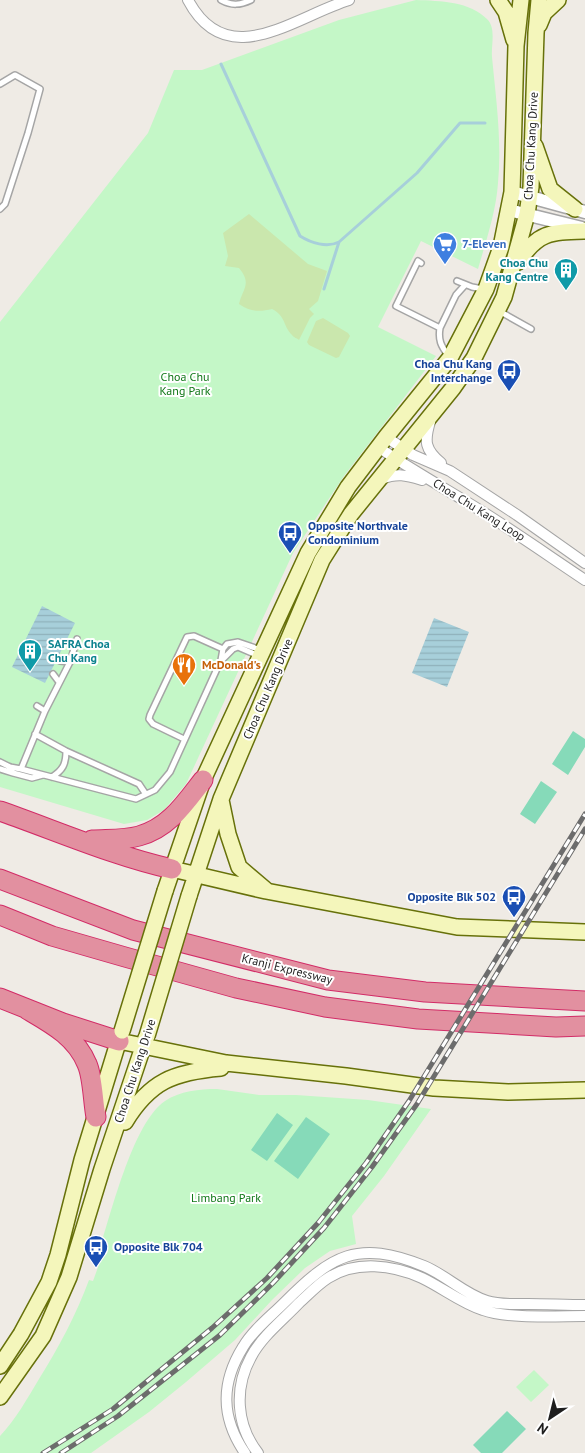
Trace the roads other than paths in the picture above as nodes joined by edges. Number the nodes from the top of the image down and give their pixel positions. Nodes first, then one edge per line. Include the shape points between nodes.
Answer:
1 (188, 0) edge
2 (221, 0) edge
3 (251, 0) edge
4 (346, 0) edge
5 (498, 0) edge
6 (521, 0) edge
7 (539, 0) edge
8 (558, 0) edge
9 (536, 33) junction
10 (516, 46) junction
11 (0, 84) edge
12 (533, 140) junction
13 (512, 192) junction
14 (530, 197) junction
15 (0, 209) edge
16 (509, 210) junction
17 (580, 211) edge
18 (527, 214) junction
19 (585, 230) edge
20 (421, 263) dead end
21 (512, 270) junction
22 (457, 281) dead end
23 (465, 284) junction
24 (486, 289) junction
25 (498, 311) junction
26 (440, 328) junction
27 (531, 330) dead end
28 (450, 358) junction
29 (474, 358) junction
30 (433, 411) junction
31 (382, 442) junction
32 (400, 454) junction
33 (450, 471) junction
34 (378, 480) junction
35 (435, 482) junction
36 (585, 564) edge
37 (582, 578) edge
38 (77, 639) dead end
39 (223, 649) junction
40 (262, 654) junction
41 (221, 660) junction
42 (60, 661) dead end
43 (70, 662) junction
44 (53, 674) dead end
45 (59, 682) junction
46 (37, 706) dead end
47 (45, 711) junction
48 (35, 734) junction
49 (184, 739) junction
50 (66, 751) junction
51 (0, 762) edge
52 (10, 767) junction
53 (0, 769) edge
54 (21, 769) junction
55 (13, 773) junction
56 (43, 775) junction
57 (52, 777) junction
58 (203, 780) junction
59 (145, 793) junction
60 (221, 798) junction
61 (0, 811) edge
62 (84, 841) junction
63 (172, 870) junction
64 (196, 875) junction
65 (0, 879) edge
66 (266, 891) junction
67 (0, 915) edge
68 (585, 932) edge
69 (0, 998) edge
70 (585, 1001) edge
71 (28, 1010) junction
72 (585, 1026) edge
73 (120, 1036) junction
74 (145, 1042) junction
75 (226, 1063) junction
76 (585, 1090) edge
77 (96, 1117) junction
78 (111, 1143) junction
79 (585, 1305) edge
80 (585, 1316) edge
81 (0, 1366) edge
82 (0, 1397) edge
83 (245, 1453) edge
84 (258, 1453) edge

1 - 4 street via 202,21 212,29 239,38 259,36
2 - 3 lane via 240,5
5 - 10 main road via 506,12
6 - 10 main road, Choa Chu Kang Drive
7 - 9 main road, Choa Chu Kang Drive
8 - 9 main road via 544,13
9 - 12 main road, Choa Chu Kang Drive
10 - 13 main road, Choa Chu Kang Drive
11 - 15 lane via 14,75 40,89 5,204
12 - 14 main road, Choa Chu Kang Drive
12 - 17 main road via 550,190
13 - 14 street
13 - 16 main road, Choa Chu Kang Drive
14 - 17 street
14 - 18 main road, Choa Chu Kang Drive
16 - 18 street
16 - 24 main road, Choa Chu Kang Drive via 501,247
18 - 19 street
18 - 21 main road, Choa Chu Kang Drive
19 - 21 main road via 541,236 528,247
20 - 26 lane via 418,261 396,306
21 - 25 main road, Choa Chu Kang Drive
22 - 23 lane
23 - 24 lane
23 - 26 lane
24 - 28 main road, Choa Chu Kang Drive
25 - 27 lane
25 - 29 main road, Choa Chu Kang Drive
26 - 28 lane via 441,347
28 - 29 main road via 462,363
28 - 31 main road, Choa Chu Kang Drive
29 - 30 main road, Choa Chu Kang Drive
30 - 32 main road, Choa Chu Kang Drive
30 - 33 street via 426,444 433,456
31 - 32 street, Choa Chu Kang Loop
31 - 40 main road, Choa Chu Kang Drive via 348,487 308,553
32 - 33 street, Choa Chu Kang Loop via 413,455
32 - 34 main road, Choa Chu Kang Drive
32 - 35 street, Choa Chu Kang Loop
33 - 36 street, Choa Chu Kang Loop
34 - 35 street via 405,475
34 - 60 main road, Choa Chu Kang Drive via 351,514 322,560
35 - 37 street, Choa Chu Kang Loop
36 - 37 street, Choa Chu Kang Loop
38 - 43 lane
39 - 40 lane via 227,644 238,642
39 - 41 lane
39 - 49 lane via 187,636 150,715 153,724
40 - 41 lane via 238,647
40 - 58 main road, Choa Chu Kang Drive
41 - 49 lane
42 - 43 lane
43 - 45 lane
44 - 45 lane
45 - 47 lane
46 - 47 lane
47 - 48 lane
48 - 50 lane
48 - 54 lane
49 - 59 lane via 162,784
50 - 57 lane via 62,770
50 - 59 lane via 140,784
51 - 52 lane
52 - 54 lane
52 - 55 lane
53 - 55 lane
54 - 56 lane
55 - 56 lane via 32,778
56 - 57 lane
57 - 59 lane via 136,799
58 - 62 highway via 184,806 159,828 138,837
58 - 63 main road, Choa Chu Kang Drive
60 - 64 main road, Choa Chu Kang Drive
60 - 66 main road via 239,867
61 - 62 highway
62 - 63 highway
63 - 64 main road
63 - 73 main road, Choa Chu Kang Drive, bridge
64 - 66 main road
64 - 74 main road, Choa Chu Kang Drive, bridge
65 - 70 highway, Kranji Expressway via 133,930 328,980 425,992
66 - 68 main road via 457,927
67 - 72 highway via 52,936 125,957 236,988 325,1007 418,1019
69 - 71 highway
71 - 73 highway via 64,1023
71 - 77 highway via 62,1030 88,1064
73 - 74 main road
73 - 77 main road, Choa Chu Kang Drive
74 - 75 main road
74 - 78 main road, Choa Chu Kang Drive
75 - 76 main road via 434,1088 508,1092
75 - 78 main road via 221,1068 197,1069 158,1084 134,1107
77 - 81 main road, Choa Chu Kang Drive via 49,1282
78 - 82 main road, Choa Chu Kang Drive via 69,1277 55,1310 43,1336
79 - 83 street via 486,1301 427,1268 397,1256 370,1252 343,1257 321,1269 301,1286 256,1330 236,1358 230,1373 226,1406 229,1423
80 - 84 street via 503,1315 483,1311 422,1278 394,1268 346,1269 327,1278 309,1293 264,1338 247,1364 239,1405 246,1432

